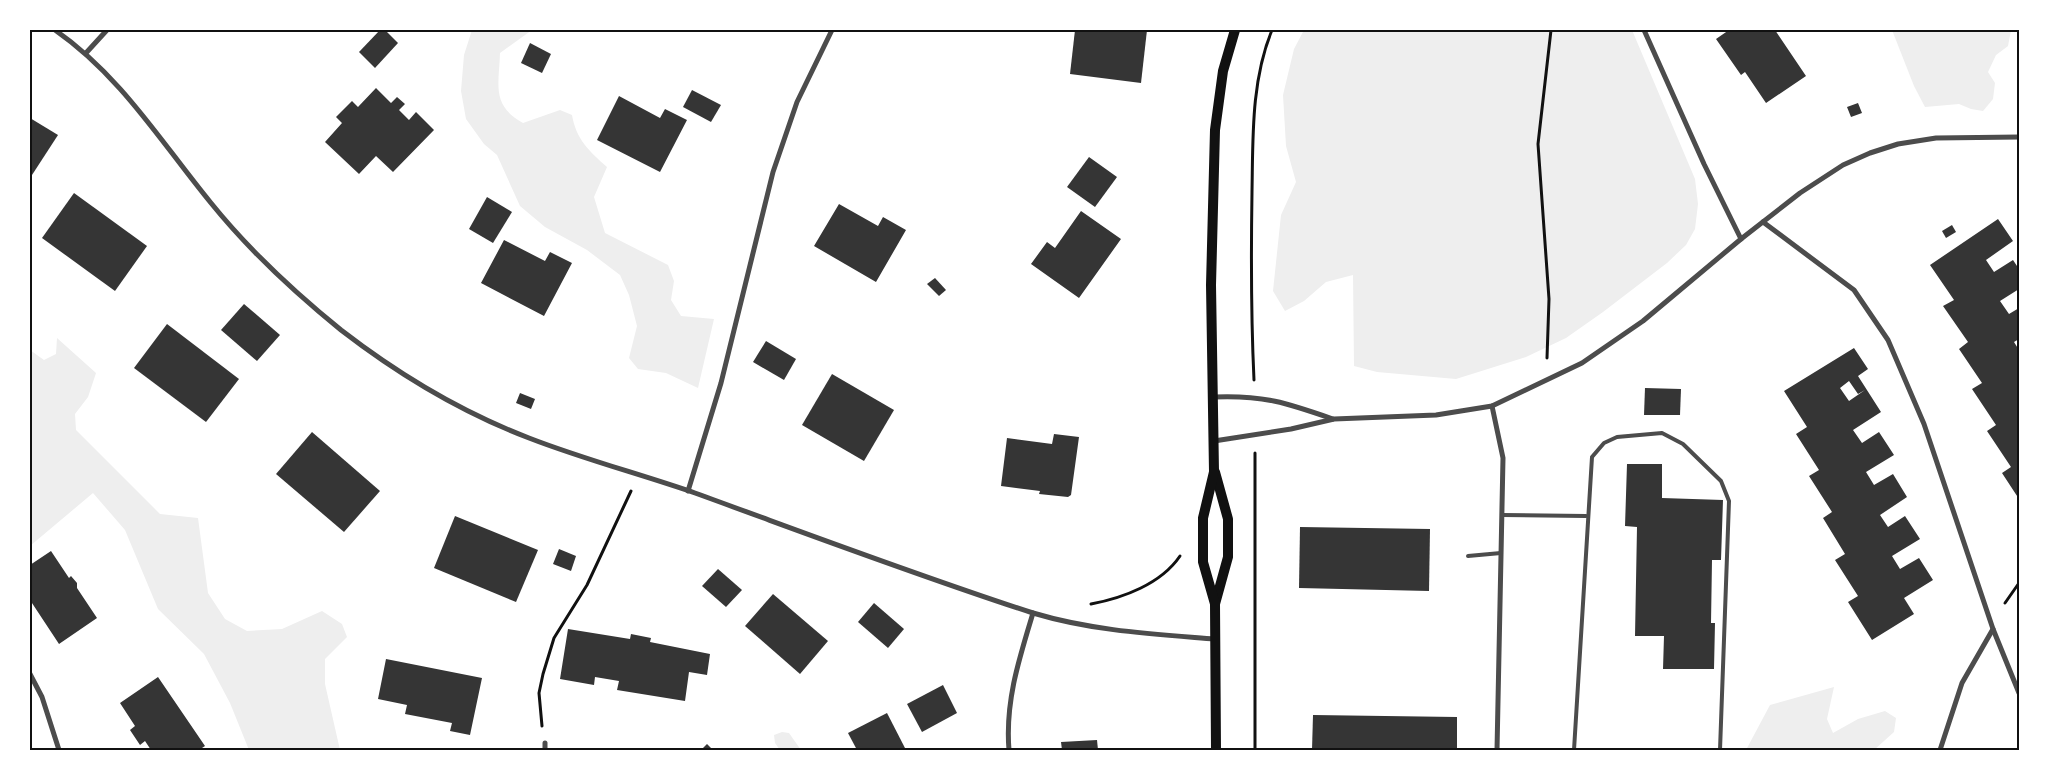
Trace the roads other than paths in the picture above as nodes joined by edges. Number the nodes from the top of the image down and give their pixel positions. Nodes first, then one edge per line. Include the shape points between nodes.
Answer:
1 (55, 30) edge
2 (107, 30) edge
3 (832, 30) edge
4 (1235, 30) edge
5 (1644, 30) edge
6 (86, 53) junction
7 (2019, 137) edge
8 (1763, 222) junction
9 (1740, 239) junction
10 (1214, 397) junction
11 (1492, 406) junction
12 (1334, 420) junction
13 (1214, 441) junction
14 (1214, 472) junction
15 (688, 491) junction
16 (1502, 515) junction
17 (1586, 516) junction
18 (1501, 553) junction
19 (1468, 556) dead end
20 (1215, 604) junction
21 (1033, 613) junction
22 (1993, 629) junction
23 (1216, 639) junction
24 (30, 674) edge
25 (2019, 693) edge
26 (545, 743) road end
27 (59, 750) edge
28 (546, 750) edge
29 (1009, 750) edge
30 (1216, 750) edge
31 (1496, 750) edge
32 (1574, 750) edge
33 (1720, 750) edge
34 (1940, 750) edge

1 - 6 street
2 - 6 street
3 - 15 street via 797,102 773,172 721,383
4 - 10 main road via 1223,71 1215,130 1211,285
5 - 9 street
6 - 15 street via 152,124 244,241 289,286 341,329 408,377 482,418 527,437
7 - 8 street via 1936,138 1898,144 1870,153 1822,178
8 - 9 street
8 - 22 street via 1854,290 1888,340 1924,424
9 - 11 street via 1643,322 1582,363
10 - 12 street via 1271,399
10 - 13 main road
11 - 12 street via 1436,415
11 - 16 street via 1503,458
12 - 13 street
13 - 14 main road
14 - 20 main road via 1203,518 1203,562
14 - 20 main road via 1228,518 1228,557
15 - 21 street
16 - 17 lane
16 - 18 street
17 - 32 lane
17 - 33 lane via 1592,457 1604,443 1617,437 1662,433 1683,444 1722,481 1730,501
18 - 19 lane
18 - 31 street
20 - 23 main road
21 - 23 street via 1118,632
21 - 29 street via 1011,686
22 - 25 street
22 - 34 street via 1962,683
23 - 30 main road
24 - 27 street via 42,697
26 - 28 street

